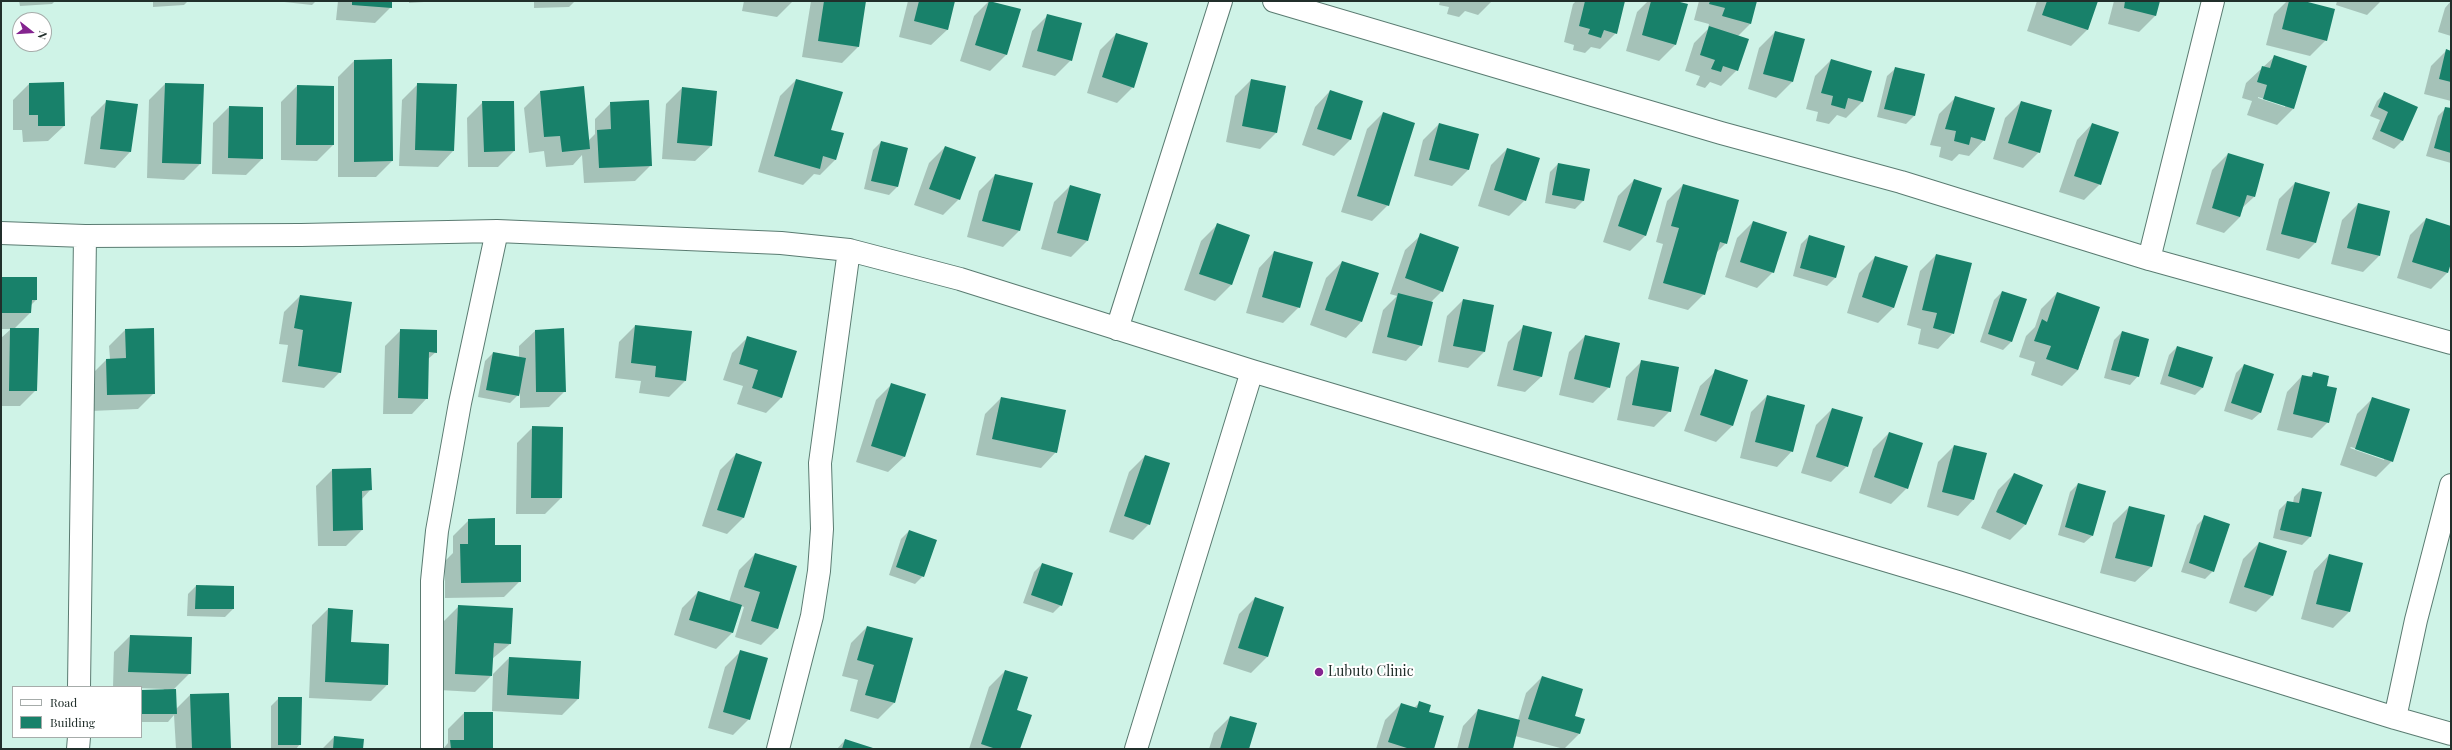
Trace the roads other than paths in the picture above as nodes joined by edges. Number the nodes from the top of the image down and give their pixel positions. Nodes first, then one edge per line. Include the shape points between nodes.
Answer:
1 (1221, 1) edge
2 (1274, 1) edge
3 (2212, 1) edge
4 (497, 231) junction
5 (1, 233) edge
6 (85, 236) junction
7 (849, 250) junction
8 (2149, 259) junction
9 (1117, 329) junction
10 (2451, 343) edge
11 (1252, 371) junction
12 (2451, 485) edge
13 (79, 686) edge
14 (2395, 718) junction
15 (2451, 734) edge
16 (79, 738) edge
17 (78, 749) edge
18 (432, 749) edge
19 (778, 749) edge
20 (1136, 749) edge

1 - 9 street
2 - 8 street via 1721,133 1901,182
3 - 8 street
4 - 6 street
4 - 7 street via 781,243
4 - 18 street via 460,403 437,531 432,581
5 - 6 street
6 - 13 street
7 - 9 street via 960,279
7 - 19 street via 820,462 822,529 819,571 812,616
8 - 10 street
9 - 11 street
11 - 14 street via 1958,582
11 - 20 street
12 - 14 street via 2416,620
14 - 15 street
16 - 17 street

